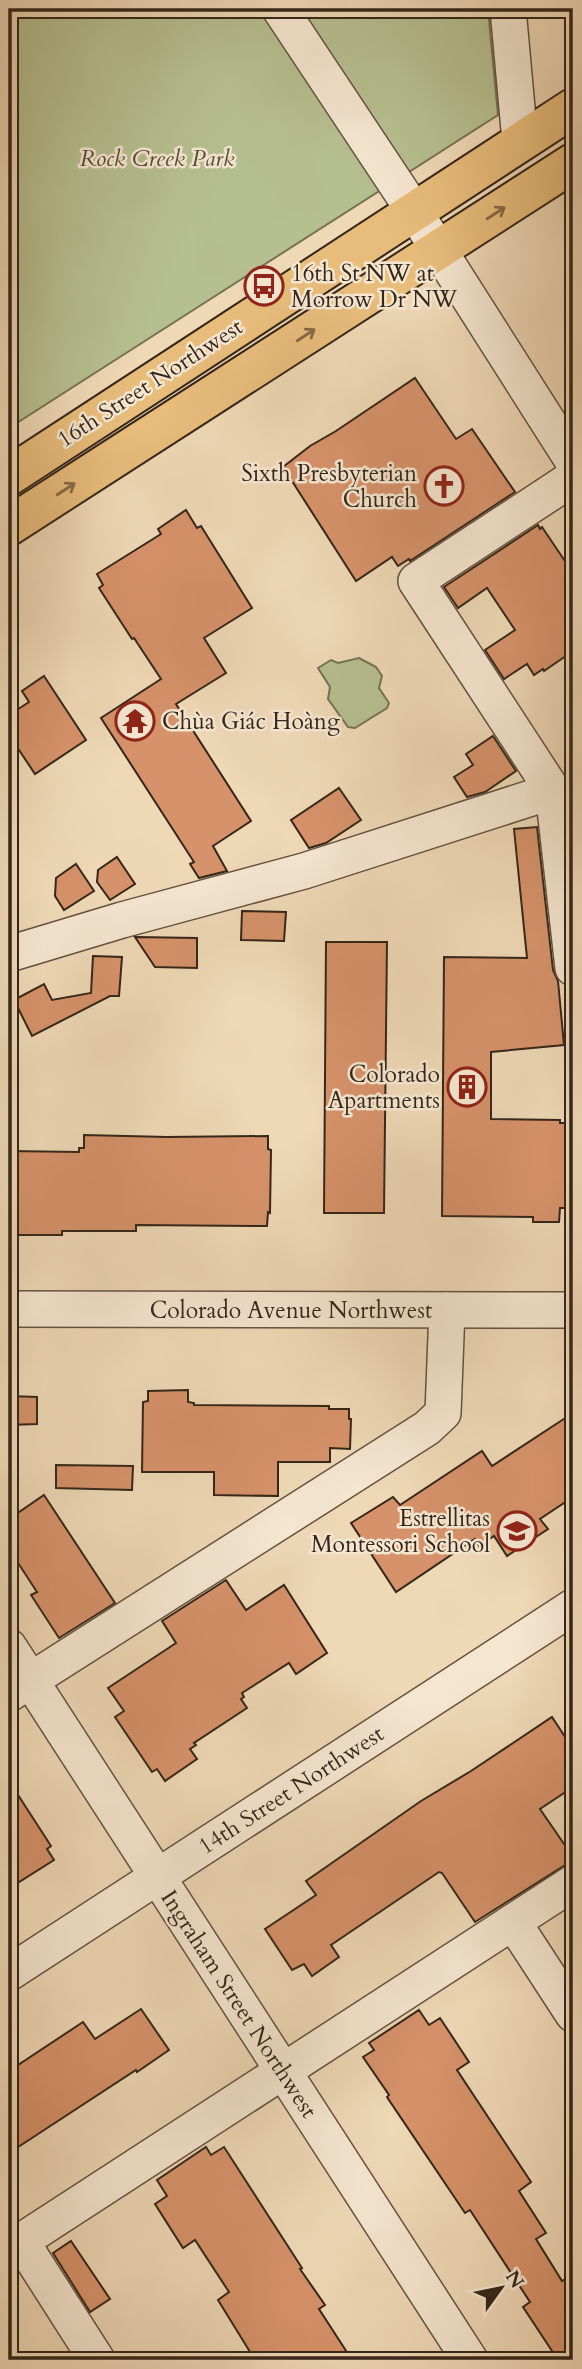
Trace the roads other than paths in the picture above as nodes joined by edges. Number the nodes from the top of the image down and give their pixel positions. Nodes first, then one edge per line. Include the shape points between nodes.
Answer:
1 (280, 9) edge
2 (508, 9) edge
3 (573, 108) edge
4 (520, 141) junction
5 (573, 163) edge
6 (414, 211) junction
7 (438, 249) junction
8 (573, 461) edge
9 (9, 476) edge
10 (573, 478) edge
11 (9, 526) edge
12 (553, 790) junction
13 (9, 954) edge
14 (573, 968) edge
15 (9, 1310) edge
16 (447, 1310) junction
17 (573, 1310) edge
18 (573, 1607) edge
19 (9, 1647) edge
20 (19, 1687) edge
21 (157, 1877) junction
22 (573, 1883) edge
23 (513, 1922) junction
24 (9, 1973) edge
25 (573, 2014) edge
26 (284, 2071) junction
27 (15, 2245) edge
28 (97, 2360) edge
29 (470, 2360) edge

1 - 6 street
2 - 4 street
3 - 4 main road, 16th Street Northwest
4 - 6 main road, 16th Street Northwest
7 -> 5 main road, 16th Street Northwest
6 - 7 street
6 - 9 main road, 16th Street Northwest
7 - 8 street
11 -> 7 main road, 16th Street Northwest
10 - 12 street via 416,581
12 - 13 street via 304,871
12 - 14 street
15 - 16 street, Colorado Avenue Northwest
16 - 17 street, Colorado Avenue Northwest
16 - 20 street via 443,1413
18 - 21 street, 14th Street Northwest
19 - 20 street, Ingraham Street Northwest
20 - 21 street, Ingraham Street Northwest
21 - 24 street, 14th Street Northwest
21 - 26 street, Ingraham Street Northwest
22 - 23 street
23 - 25 street
23 - 26 street
26 - 27 street
26 - 29 street, Ingraham Street Northwest
27 - 28 street

